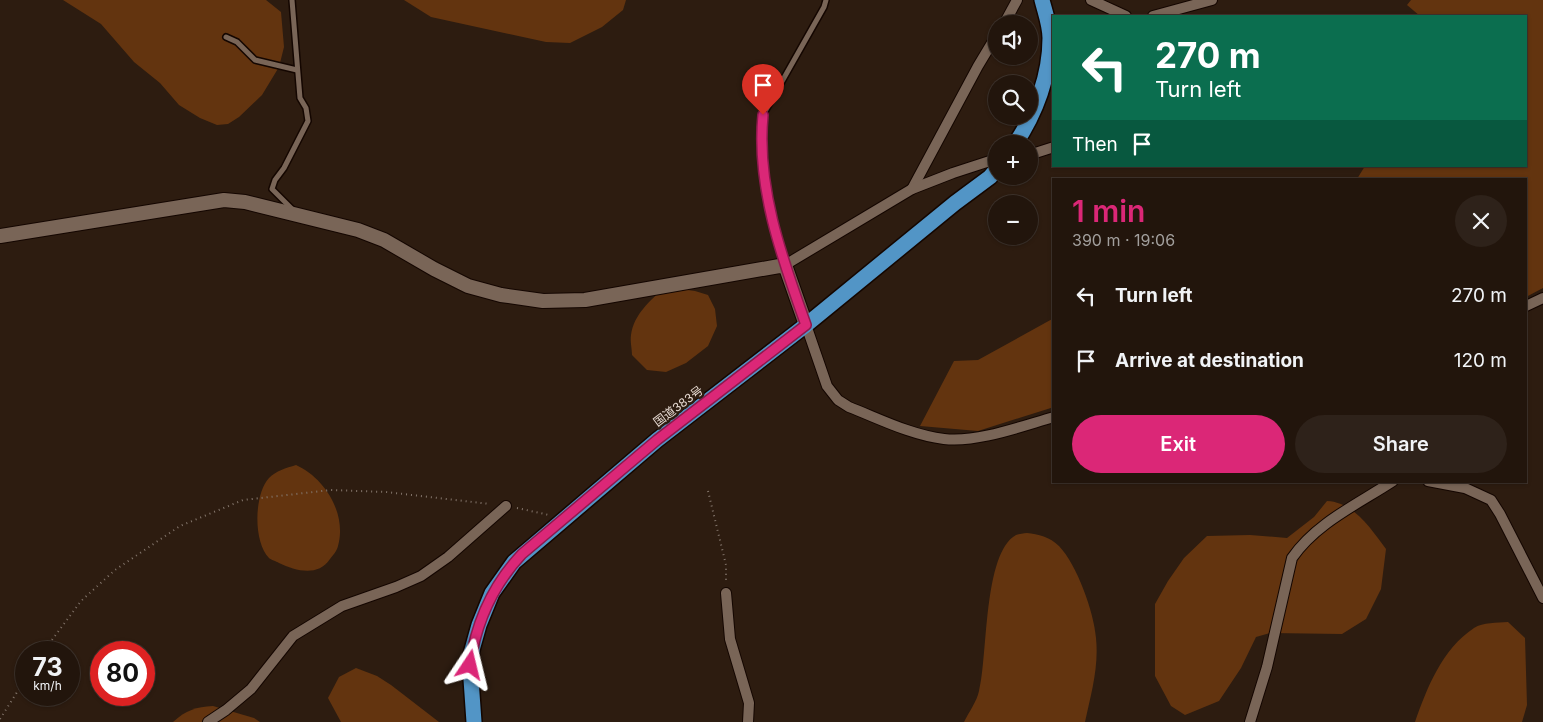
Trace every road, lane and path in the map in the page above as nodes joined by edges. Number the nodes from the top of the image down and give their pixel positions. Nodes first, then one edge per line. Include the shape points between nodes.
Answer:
1 (292, 0) edge
2 (826, 0) edge
3 (1018, 0) edge
4 (1042, 0) edge
5 (1091, 0) edge
6 (1212, 0) edge
7 (1009, 15) edge
8 (1124, 15) edge
9 (1157, 15) edge
10 (226, 37) dead end
11 (988, 50) edge
12 (297, 70) junction
13 (1021, 135) edge
14 (1052, 147) edge
15 (1038, 152) edge
16 (988, 162) edge
17 (988, 179) edge
18 (912, 189) junction
19 (299, 216) junction
20 (0, 236) edge
21 (785, 265) junction
22 (1543, 298) edge
23 (1527, 306) edge
24 (806, 325) junction
25 (1052, 418) edge
26 (1390, 483) edge
27 (1439, 483) edge
28 (708, 491) dead end
29 (506, 506) junction
30 (564, 518) junction
31 (726, 593) joint
32 (1543, 598) edge
33 (51, 641) edge
34 (15, 696) edge
35 (0, 720) edge
36 (208, 722) edge
37 (474, 722) edge
38 (748, 722) edge
39 (1250, 722) edge

1 - 12 lane
2 - 21 lane via 763,115 764,166 770,214
3 - 7 street
4 - 13 highway via 1050,36 1045,82
5 - 8 street
6 - 9 street
10 - 12 lane via 238,42 255,60
11 - 18 street
12 - 19 lane via 300,98 308,121 272,189
14 - 15 street
16 - 18 street
17 - 24 highway, 国道383号
18 - 21 street
19 - 20 street via 224,200
19 - 21 street via 358,230 384,240 468,286 543,301 585,300
21 - 24 street
22 - 23 street
24 - 25 street via 827,386 838,400 921,435 946,439 972,437 1016,429
24 - 30 highway, 国道383号 via 657,440
26 - 39 street via 1326,524 1302,543 1292,558 1267,667
27 - 32 street via 1465,488 1491,500
28 - 31 path via 726,565
29 - 30 path
29 - 33 path via 386,492 331,490 244,500 180,526 115,570 81,601
29 - 36 street via 421,576 342,606 293,636 251,689
30 - 37 highway, 国道383号 via 522,554 492,593 472,650
31 - 38 street via 730,639 749,704
34 - 35 path

